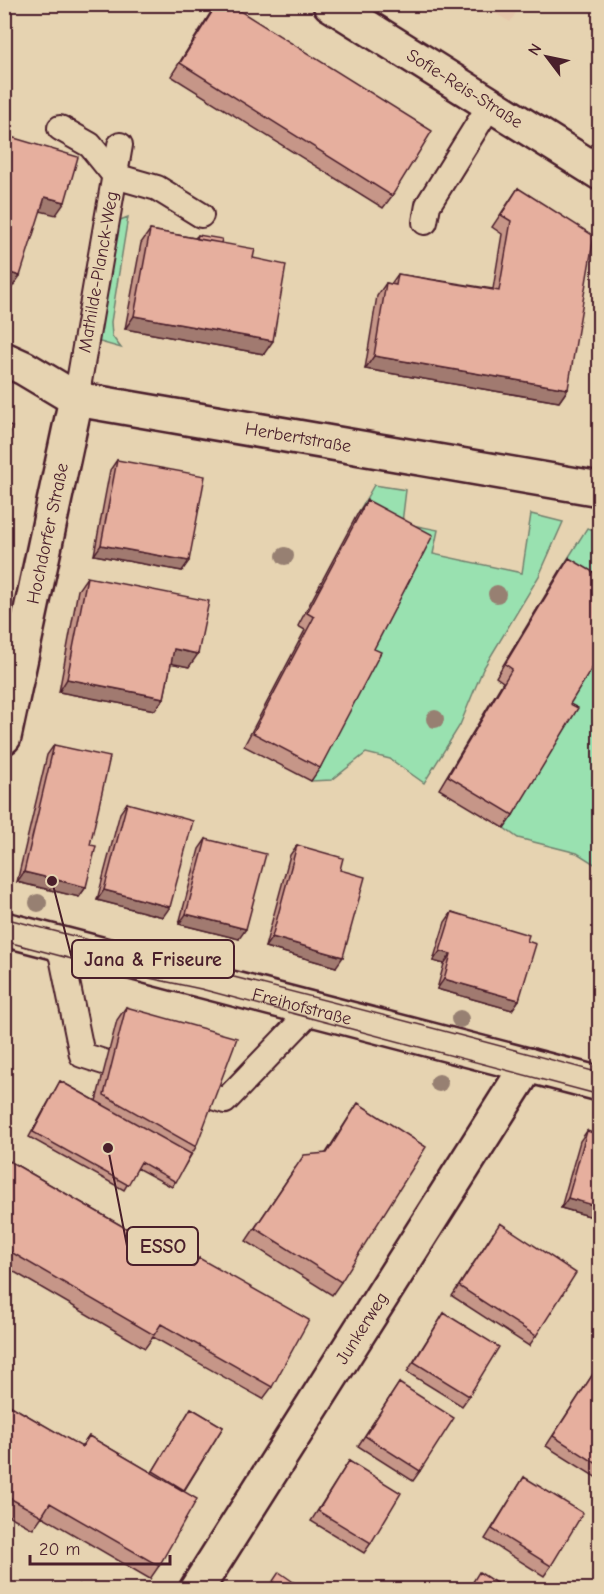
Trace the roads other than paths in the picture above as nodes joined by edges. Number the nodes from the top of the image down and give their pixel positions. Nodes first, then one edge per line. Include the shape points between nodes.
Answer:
1 (330, 4) edge
2 (490, 105) junction
3 (60, 129) dead end
4 (120, 145) dead end
5 (600, 173) edge
6 (115, 176) junction
7 (201, 215) dead end
8 (425, 222) dead end
9 (4, 359) edge
10 (76, 399) junction
11 (600, 489) edge
12 (4, 738) edge
13 (4, 929) edge
14 (55, 942) junction
15 (313, 1009) junction
16 (528, 1065) junction
17 (600, 1084) edge
18 (196, 1590) edge

1 - 2 street, Sofie-Reis-Straße
2 - 5 street, Sofie-Reis-Straße
2 - 8 lane via 428,206
3 - 6 lane via 90,145
4 - 6 lane, Mathilde-Planck-Weg
6 - 7 lane via 157,188
6 - 10 lane, Mathilde-Planck-Weg
9 - 10 street, Herbertstraße
10 - 11 street, Herbertstraße
10 - 12 street, Hochdorfer Straße
13 - 14 street, Freihofstraße
14 - 15 street, Freihofstraße
14 - 15 lane via 62,957 82,1055 225,1101
15 - 16 street, Freihofstraße
16 - 17 street, Freihofstraße
16 - 18 street, Junkerweg

